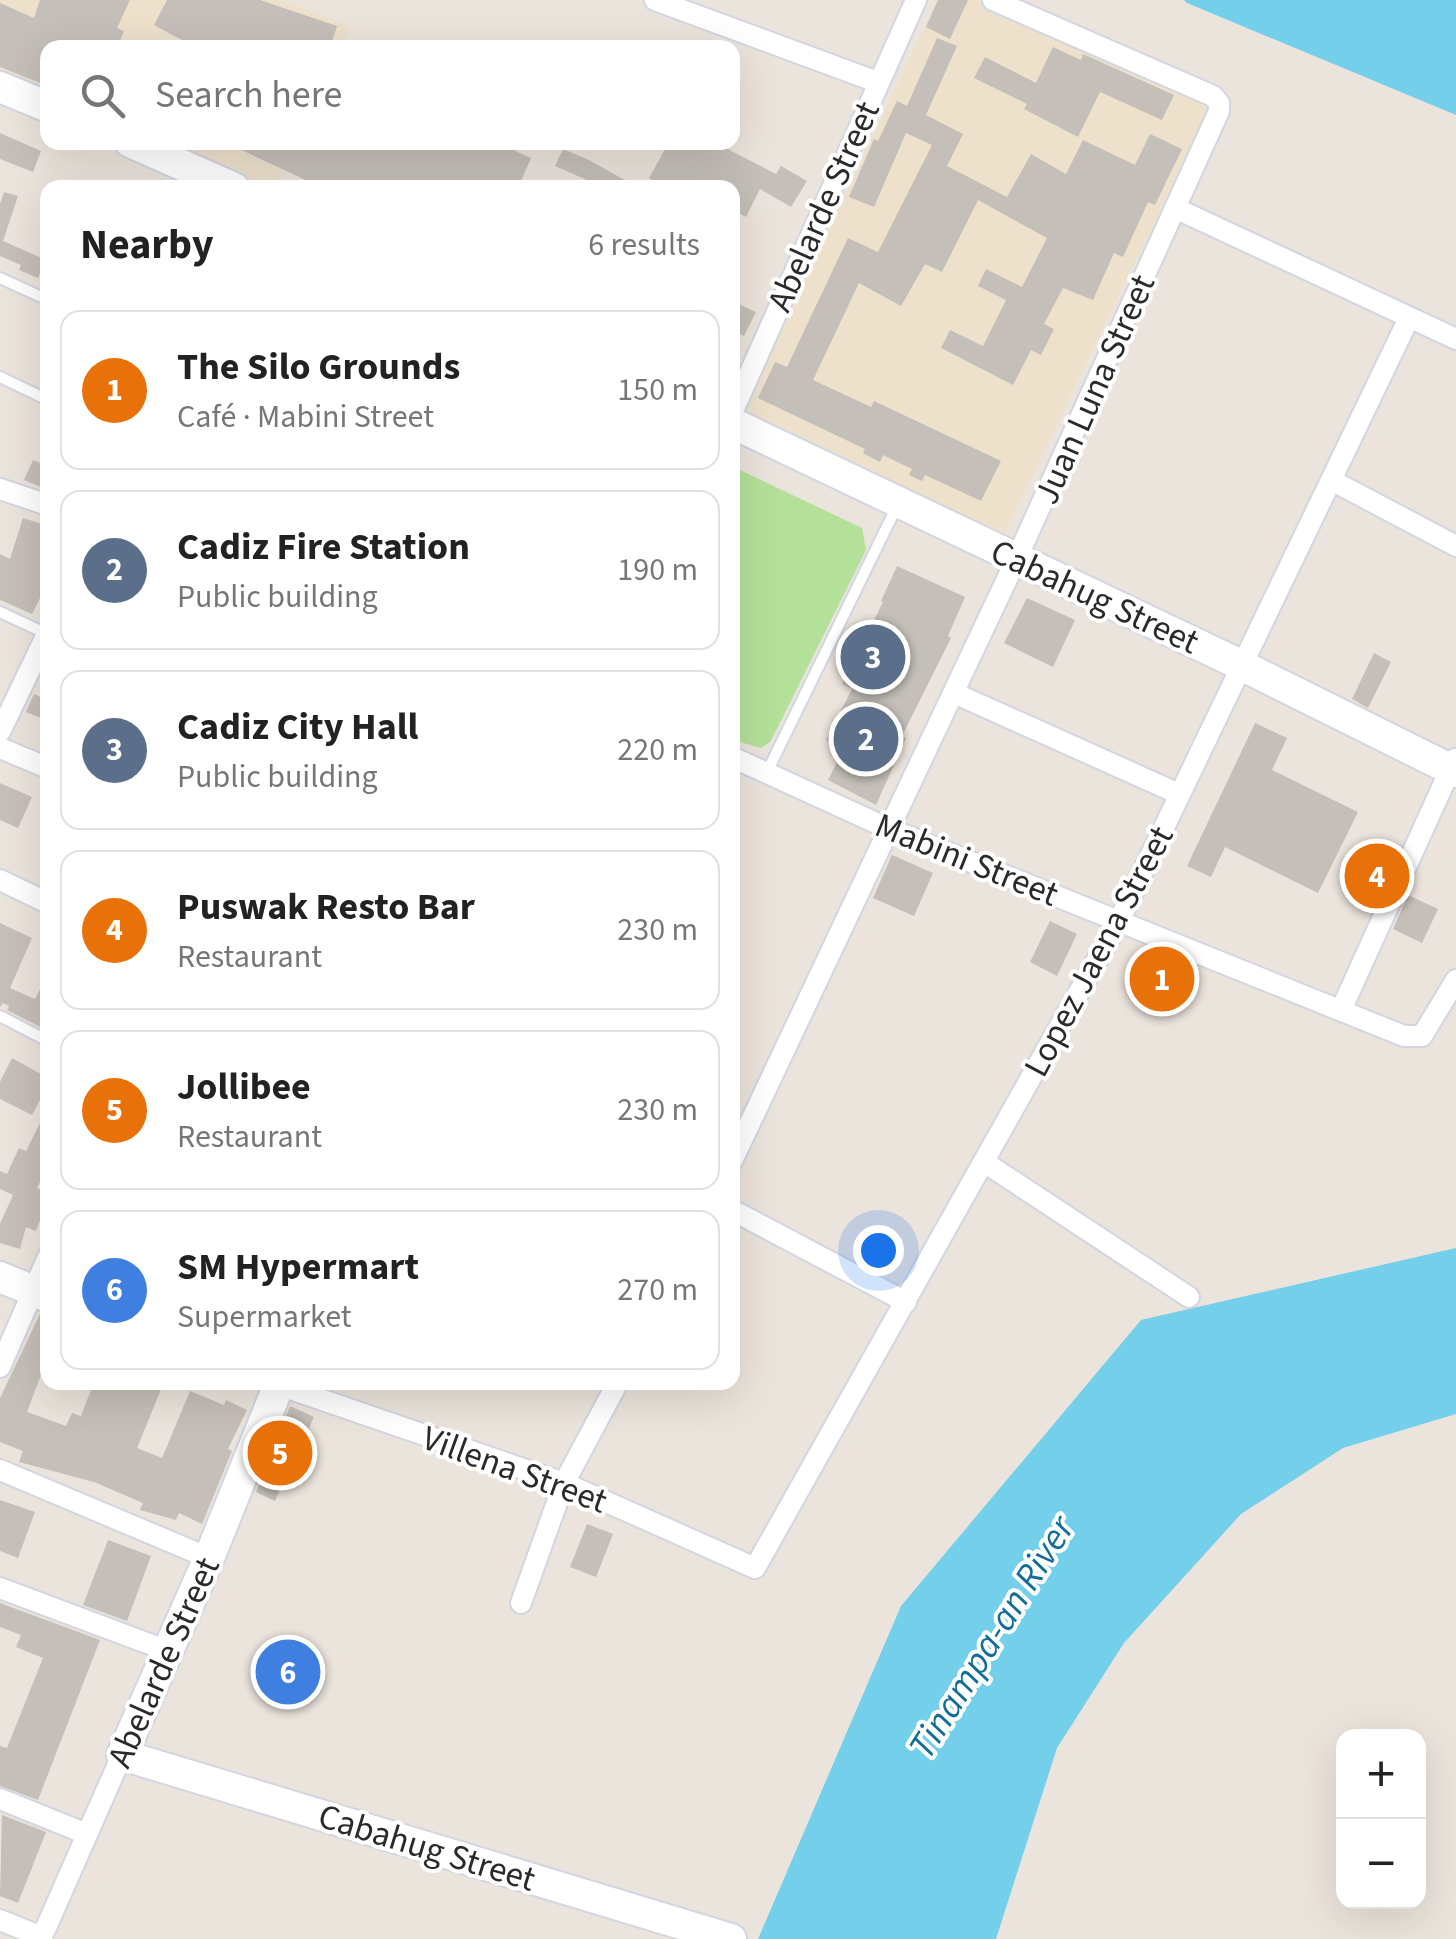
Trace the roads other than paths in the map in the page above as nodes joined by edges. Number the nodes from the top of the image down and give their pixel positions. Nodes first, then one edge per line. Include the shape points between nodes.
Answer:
1 (655, 0) edge
2 (916, 0) edge
3 (993, 0) edge
4 (878, 82) junction
5 (0, 86) edge
6 (40, 104) edge
7 (148, 150) edge
8 (216, 180) edge
9 (1175, 208) junction
10 (0, 278) edge
11 (40, 296) edge
12 (1409, 318) junction
13 (1456, 339) edge
14 (0, 377) edge
15 (740, 395) edge
16 (40, 396) edge
17 (740, 426) edge
18 (1333, 482) junction
19 (0, 489) edge
20 (40, 503) edge
21 (898, 503) junction
22 (1456, 546) edge
23 (1016, 560) junction
24 (0, 612) edge
25 (40, 631) edge
26 (40, 649) edge
27 (1241, 665) junction
28 (954, 693) junction
29 (0, 732) edge
30 (0, 748) edge
31 (740, 761) edge
32 (40, 765) edge
33 (1454, 766) edge
34 (767, 772) junction
35 (1179, 794) junction
36 (887, 828) junction
37 (0, 880) edge
38 (40, 899) edge
39 (1119, 920) junction
40 (1456, 980) edge
41 (1341, 1010) junction
42 (0, 1016) edge
43 (40, 1038) edge
44 (740, 1144) edge
45 (984, 1162) junction
46 (740, 1214) edge
47 (0, 1278) edge
48 (39, 1294) edge
49 (1189, 1296) dead end
50 (906, 1302) junction
51 (0, 1367) edge
52 (274, 1390) edge
53 (293, 1390) edge
54 (614, 1390) edge
55 (0, 1470) edge
56 (564, 1483) junction
57 (209, 1558) junction
58 (754, 1568) joint
59 (0, 1588) edge
60 (521, 1603) dead end
61 (168, 1652) junction
62 (122, 1755) junction
63 (0, 1799) edge
64 (87, 1834) junction
65 (0, 1920) edge
66 (721, 1936) edge
67 (41, 1938) edge

1 - 4 street
2 - 4 street, Abelarde Street
3 - 9 street, Juan Luna Street via 1214,96 1220,103
4 - 15 street, Abelarde Street
5 - 6 main road
7 - 8 main road
9 - 12 street
9 - 23 street, Juan Luna Street
10 - 11 lane
12 - 13 street
12 - 18 street, Lopez Jaena Street
14 - 16 lane
17 - 21 main road, Cabahug Street
18 - 22 street
18 - 27 street, Lopez Jaena Street
19 - 20 street
21 - 23 main road, Cabahug Street
21 - 34 lane
23 - 27 main road, Cabahug Street
23 - 28 street, Juan Luna Street
24 - 25 lane
26 - 29 street
27 - 33 main road, Cabahug Street
27 - 35 street, Lopez Jaena Street
28 - 35 street
28 - 36 street, Juan Luna Street
30 - 32 street
31 - 34 street, Mabini Street
33 - 41 street
34 - 36 street, Mabini Street
35 - 39 street, Lopez Jaena Street
36 - 39 street, Mabini Street
36 - 44 street, Juan Luna Street
37 - 38 street
39 - 41 street, Mabini Street
39 - 45 street, Lopez Jaena Street
40 - 41 street, Mabini Street via 1422,1036 1404,1036
42 - 43 lane
45 - 49 street
45 - 50 street, Lopez Jaena Street
46 - 50 street
47 - 48 main road
48 - 51 street
50 - 58 street, Lopez Jaena Street
52 - 57 main road, Abelarde Street
53 - 56 street, Villena Street
54 - 56 street
55 - 57 street
56 - 58 street, Villena Street
56 - 60 street
57 - 61 main road, Abelarde Street
59 - 61 street
61 - 62 main road, Abelarde Street
62 - 64 street, Abelarde Street
62 - 66 main road, Cabahug Street
63 - 64 street
64 - 67 street, Abelarde Street
65 - 67 street

